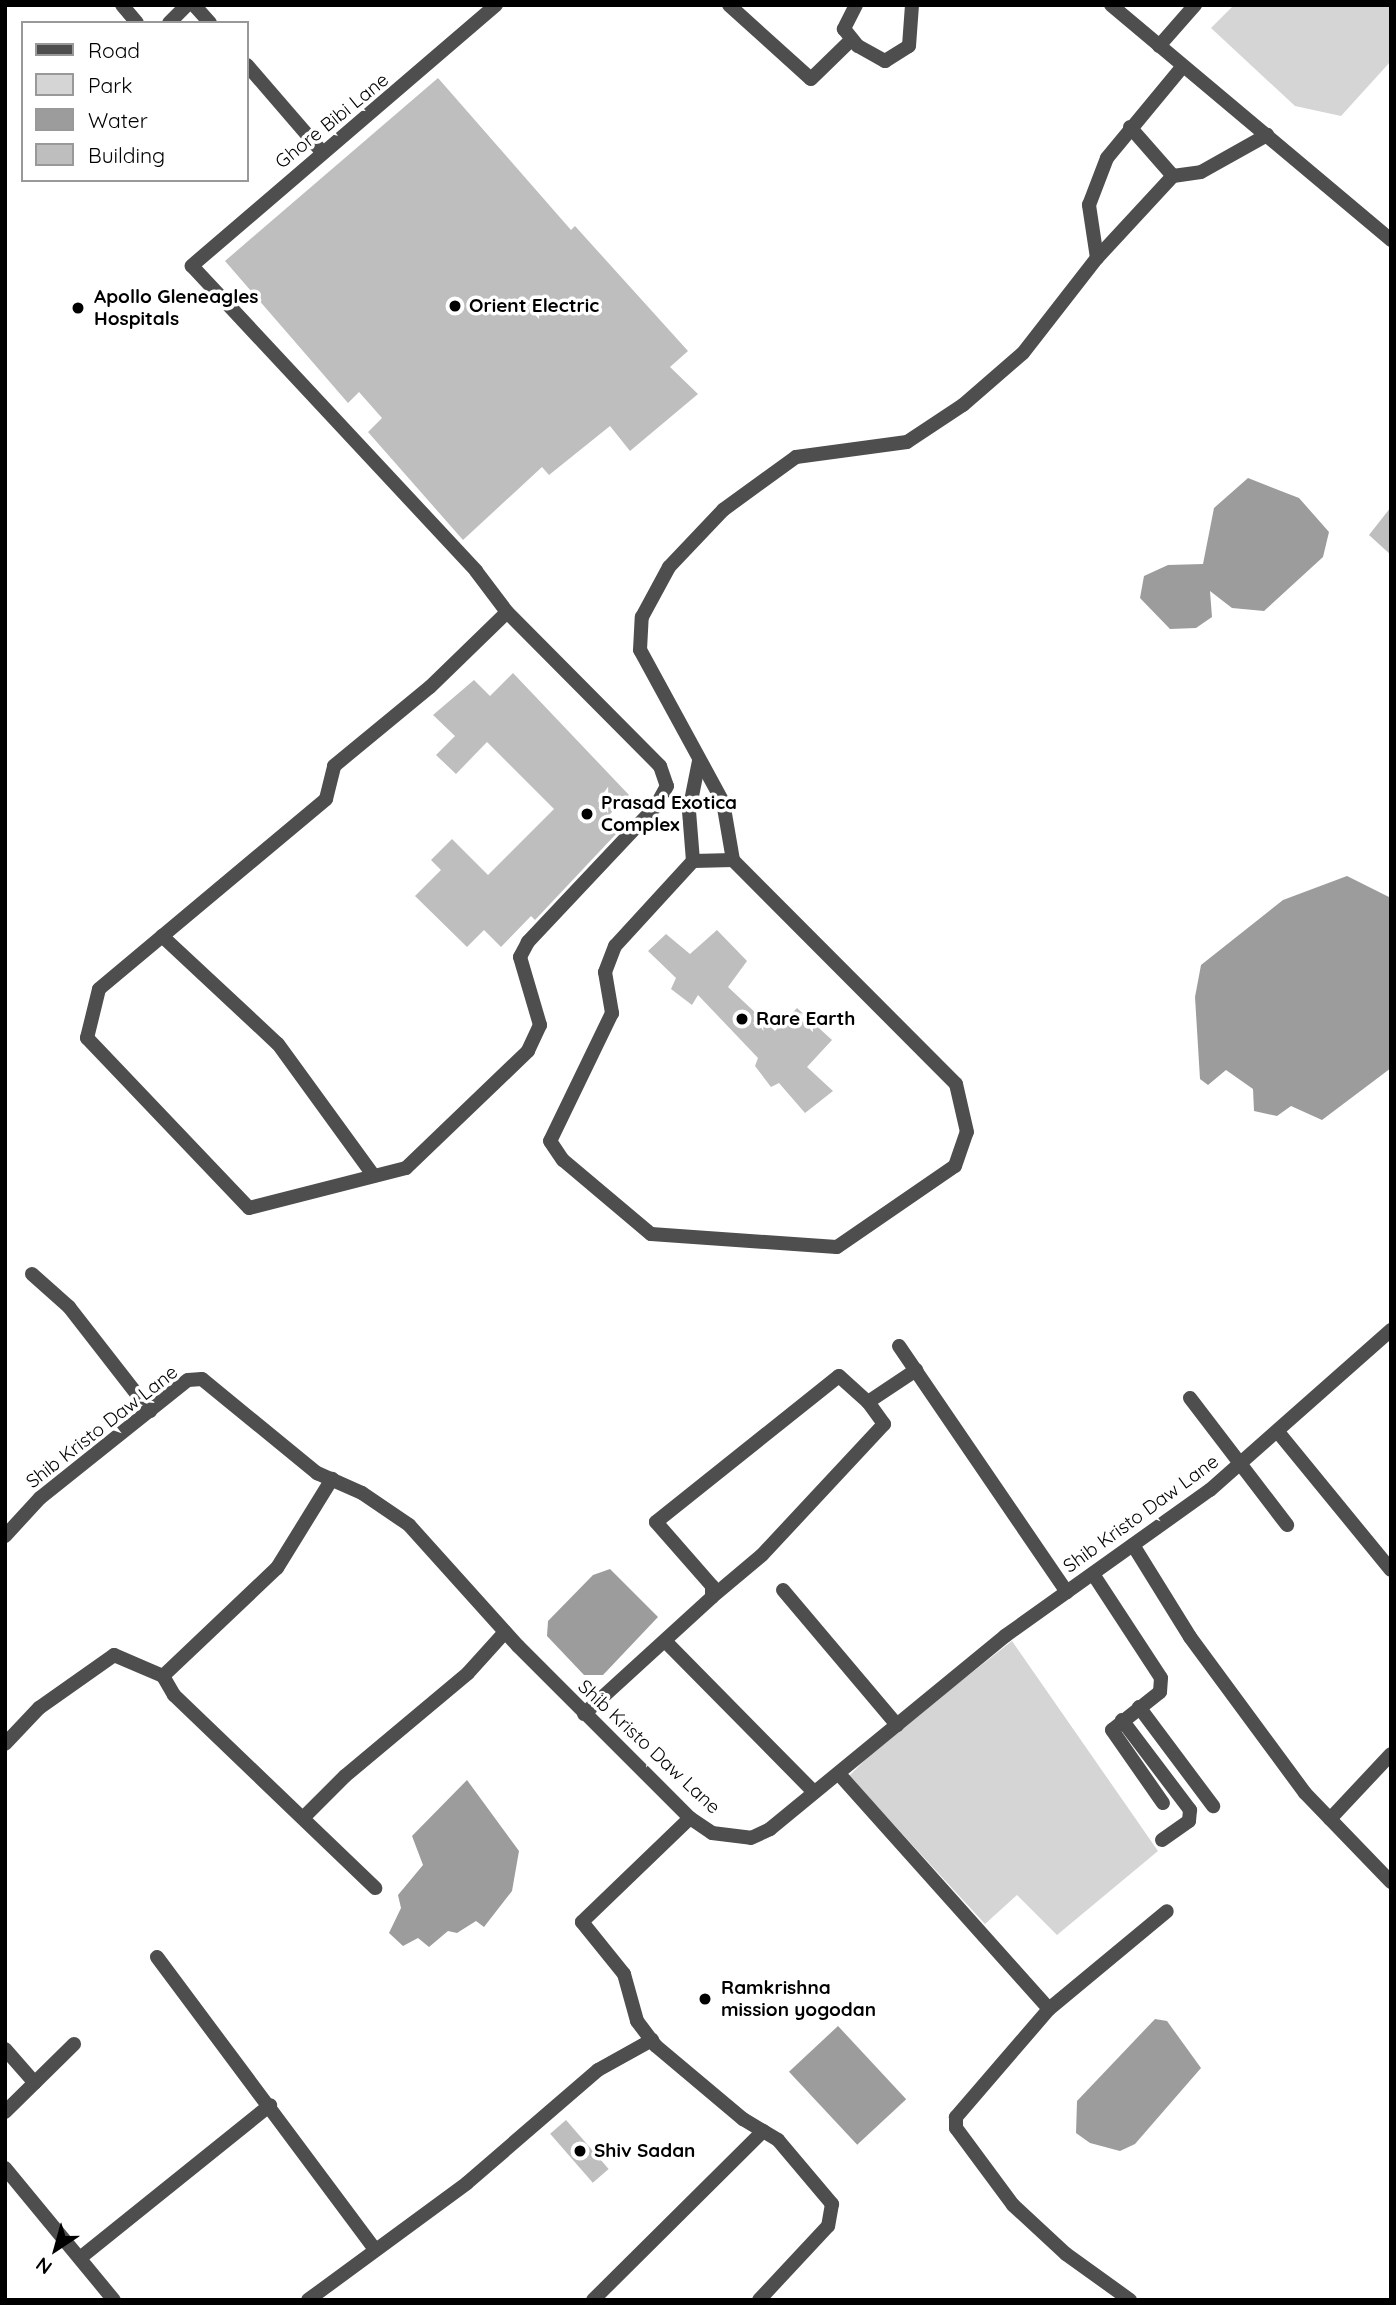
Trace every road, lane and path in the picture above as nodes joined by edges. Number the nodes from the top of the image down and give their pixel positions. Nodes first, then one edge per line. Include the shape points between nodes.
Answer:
1 (122, 5) edge
2 (187, 5) edge
3 (194, 5) edge
4 (496, 5) edge
5 (729, 5) edge
6 (856, 5) edge
7 (912, 5) edge
8 (1111, 5) edge
9 (1195, 5) edge
10 (135, 21) edge
11 (171, 21) edge
12 (208, 21) edge
13 (852, 39) junction
14 (1159, 46) junction
15 (248, 66) edge
16 (1183, 66) junction
17 (1130, 127) junction
18 (1267, 135) junction
19 (323, 153) junction
20 (1173, 176) junction
21 (1391, 240) edge
22 (1097, 258) junction
23 (507, 612) junction
24 (699, 761) junction
25 (733, 860) junction
26 (693, 861) junction
27 (162, 936) junction
28 (374, 1176) junction
29 (32, 1274) dead end
30 (1390, 1330) edge
31 (899, 1346) dead end
32 (916, 1370) junction
33 (1190, 1398) dead end
34 (868, 1402) junction
35 (150, 1411) junction
36 (1278, 1432) junction
37 (1241, 1464) junction
38 (332, 1479) junction
39 (1287, 1525) dead end
40 (5, 1536) edge
41 (1133, 1545) junction
42 (1391, 1570) edge
43 (1093, 1574) junction
44 (783, 1590) dead end
45 (1067, 1592) junction
46 (712, 1597) junction
47 (505, 1632) junction
48 (666, 1642) junction
49 (163, 1676) junction
50 (1139, 1707) junction
51 (584, 1714) junction
52 (1122, 1720) junction
53 (898, 1725) junction
54 (5, 1744) edge
55 (1391, 1754) edge
56 (839, 1774) junction
57 (814, 1792) junction
58 (1163, 1803) dead end
59 (1213, 1806) dead end
60 (304, 1817) junction
61 (690, 1818) junction
62 (1330, 1819) junction
63 (1162, 1840) dead end
64 (1391, 1882) edge
65 (375, 1888) dead end
66 (1167, 1911) dead end
67 (157, 1957) dead end
68 (1049, 2009) junction
69 (652, 2040) junction
70 (74, 2044) dead end
71 (5, 2049) edge
72 (35, 2083) junction
73 (270, 2105) junction
74 (5, 2112) edge
75 (763, 2132) junction
76 (5, 2168) edge
77 (375, 2250) junction
78 (80, 2258) junction
79 (114, 2300) edge
80 (308, 2300) edge
81 (593, 2300) edge
82 (759, 2300) edge
83 (1130, 2300) edge

1 - 10 street
2 - 11 street
3 - 12 street
4 - 19 street, Ghore Bibi Lane
5 - 13 street via 811,79
6 - 13 street via 844,29
7 - 13 street via 909,46 885,61
8 - 14 street
9 - 14 street
14 - 16 street
15 - 19 street
16 - 17 street
16 - 18 street
17 - 20 street
17 - 22 street via 1107,158 1089,205
18 - 20 street via 1201,172
18 - 21 street
19 - 23 street, Ghore Bibi Lane via 192,266 476,571
20 - 22 street
22 - 24 street via 1023,353 963,405 907,442 796,457 723,510 669,567 642,617 640,650
23 - 27 street via 430,687 334,766 326,799
23 - 28 street via 660,766 667,786 656,806 527,942 520,957 540,1025 528,1051 406,1168
24 - 25 street via 723,802
24 - 26 street via 689,811
25 - 26 street
25 - 26 street via 956,1084 967,1132 955,1166 836,1247 651,1234 563,1160 550,1141 612,1013 605,972 615,946
27 - 28 street via 278,1044
27 - 28 street via 99,989 87,1038 249,1208
29 - 35 street via 69,1307
30 - 36 street, Shib Kristo Daw Lane
31 - 32 street
32 - 34 street
32 - 45 street
33 - 37 street
34 - 46 street via 884,1424 762,1555
34 - 46 street via 839,1376 656,1522 712,1586
35 - 38 street, Shib Kristo Daw Lane via 188,1380 202,1378
35 - 40 street, Shib Kristo Daw Lane via 40,1498
36 - 37 street, Shib Kristo Daw Lane
36 - 42 street
37 - 39 street
37 - 41 street, Shib Kristo Daw Lane
38 - 47 street, Shib Kristo Daw Lane via 409,1525
38 - 49 street via 276,1568
41 - 43 street, Shib Kristo Daw Lane
41 - 62 street via 1191,1637
43 - 45 street, Shib Kristo Daw Lane
43 - 50 street via 1161,1678 1160,1692
44 - 53 street
45 - 53 street, Shib Kristo Daw Lane
46 - 48 street
47 - 51 street, Shib Kristo Daw Lane
47 - 60 street via 468,1673 345,1776
48 - 51 street
48 - 57 street
49 - 54 street via 114,1655 50,1700
49 - 60 street via 174,1695
50 - 52 street
50 - 59 street
51 - 61 street, Shib Kristo Daw Lane
52 - 58 street via 1113,1735
52 - 63 street via 1190,1810 1189,1821
53 - 56 street, Shib Kristo Daw Lane
55 - 62 street
56 - 57 street, Shib Kristo Daw Lane
56 - 68 street
57 - 61 street, Shib Kristo Daw Lane via 751,1839 712,1833
60 - 65 street
61 - 69 street via 582,1922 624,1974 638,2021
62 - 64 street
66 - 68 street
67 - 73 street
68 - 83 street via 957,2117 956,2128 1013,2205 1066,2255
69 - 75 street
69 - 77 street via 598,2070 467,2183
70 - 72 street
71 - 72 street
72 - 74 street
73 - 77 street
73 - 78 street
75 - 81 street
75 - 82 street via 813,2177 832,2204 828,2226
76 - 78 street
77 - 80 street
78 - 79 street

